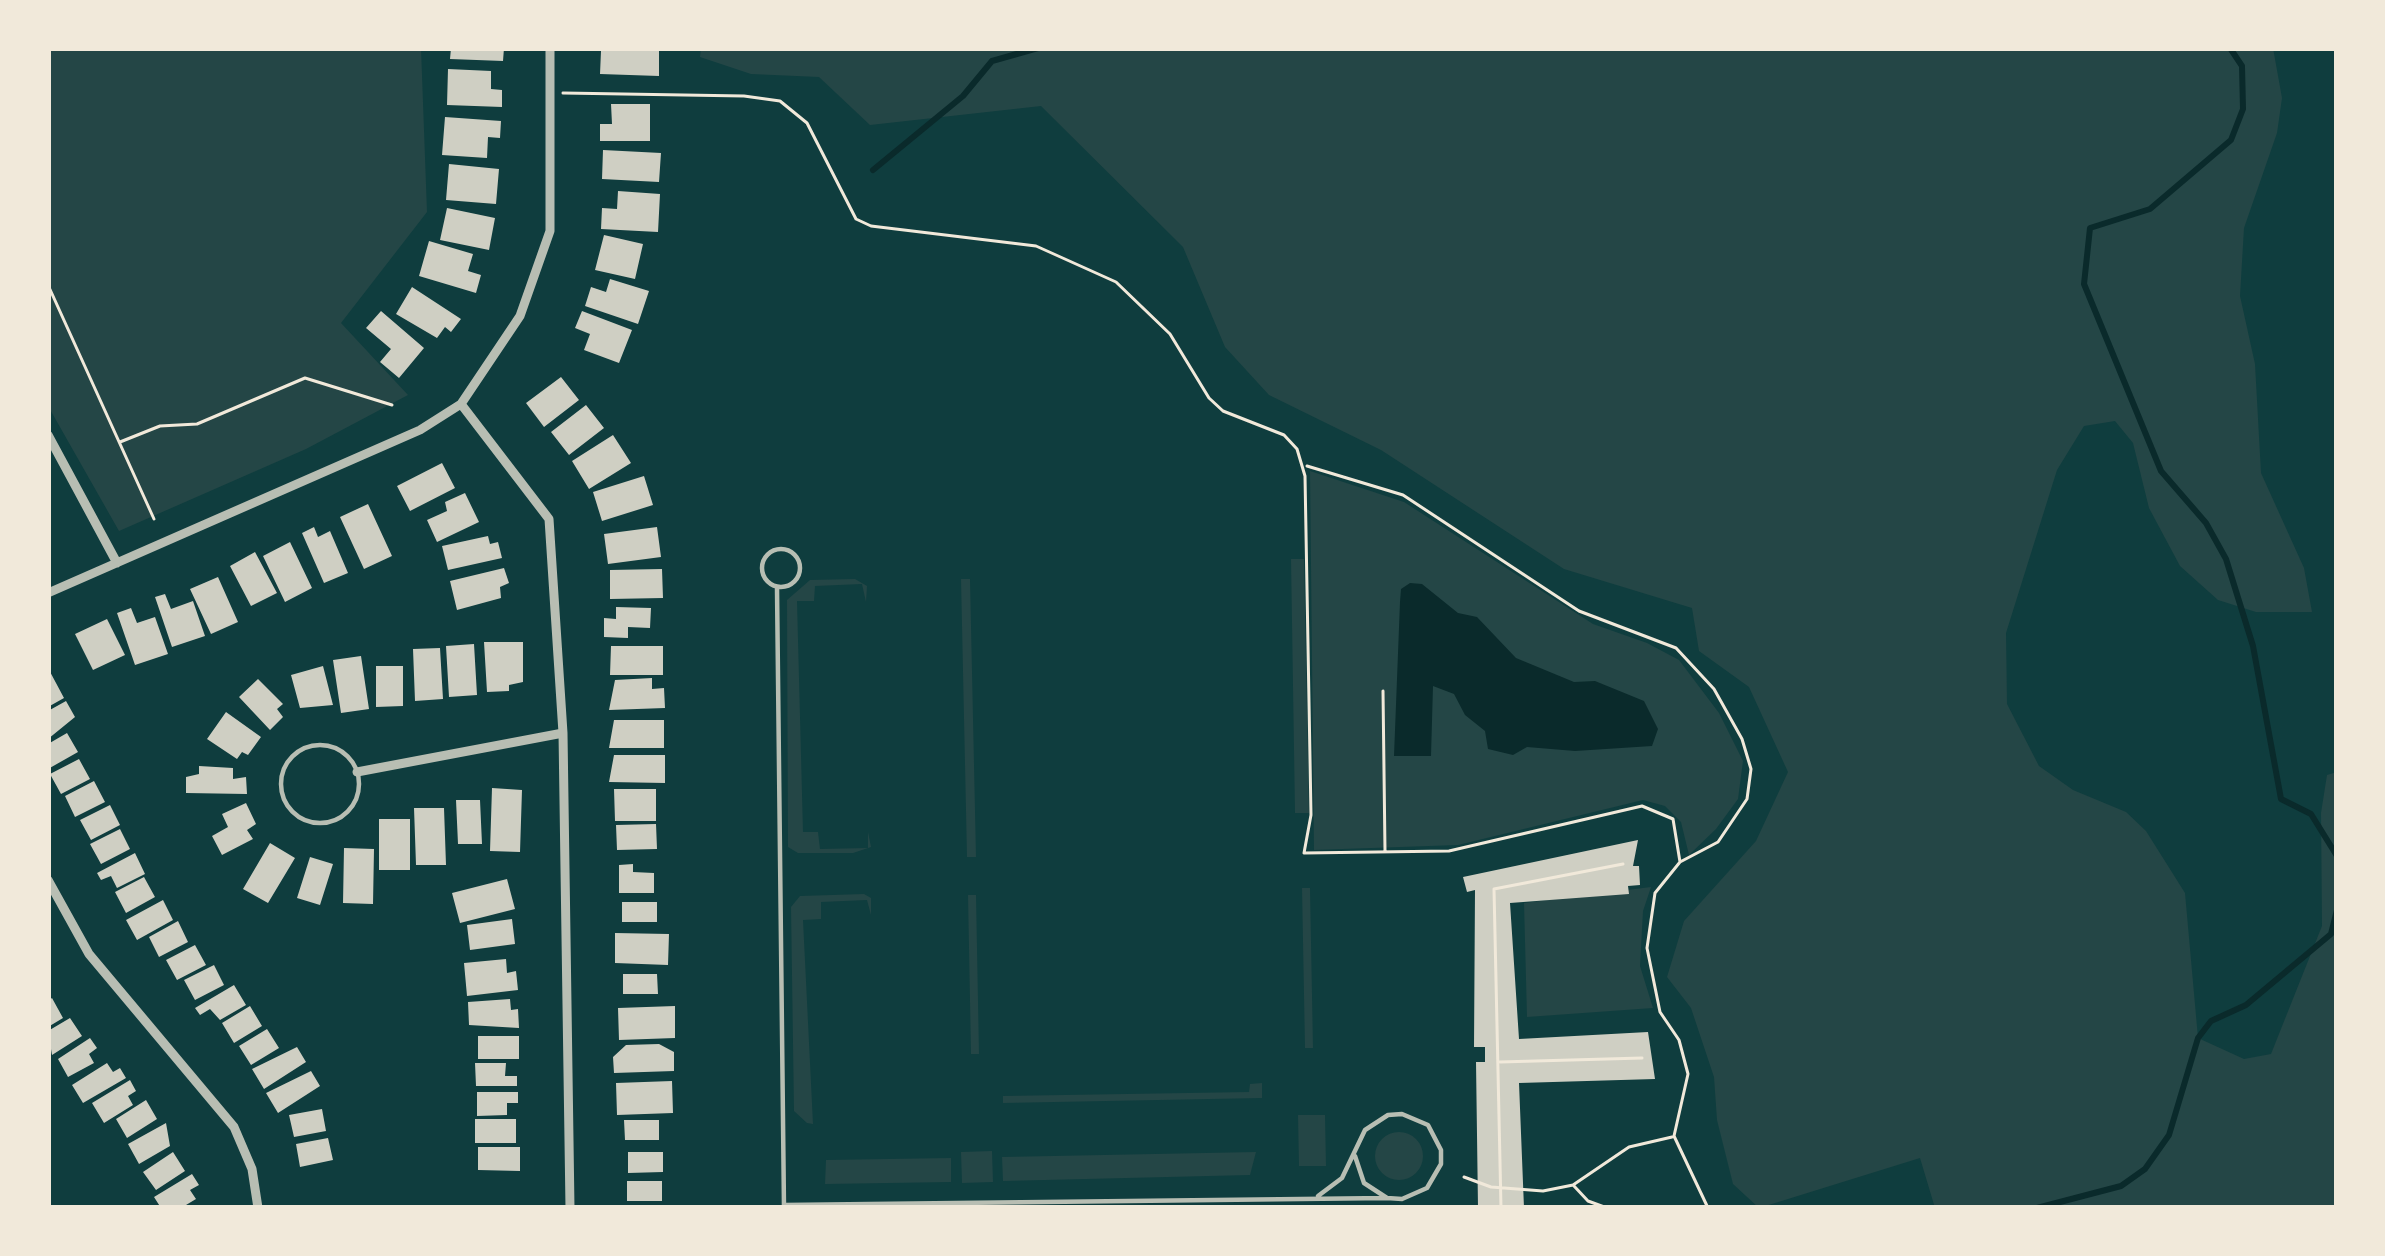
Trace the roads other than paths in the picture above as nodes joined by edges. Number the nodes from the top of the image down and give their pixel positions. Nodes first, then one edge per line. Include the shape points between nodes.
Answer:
1 (550, 48) edge
2 (461, 404) junction
3 (48, 435) edge
4 (117, 562) junction
5 (777, 588) junction
6 (48, 593) edge
7 (563, 733) junction
8 (357, 772) junction
9 (48, 880) edge
10 (1355, 1156) junction
11 (1314, 1198) junction
12 (1387, 1198) junction
13 (784, 1207) edge
14 (258, 1208) edge
15 (570, 1208) edge

1 - 2 street via 550,231 520,316
2 - 4 street via 420,430
2 - 7 street via 549,519
3 - 4 street
4 - 6 street
5 - 5 lane via 764,578 762,562 785,549 800,570
5 - 13 lane
7 - 8 street
7 - 15 street
8 - 8 lane via 357,797 331,822 295,815 281,793 284,767 316,745 341,752
9 - 14 street via 88,954 234,1127
10 - 11 lane via 1342,1178
10 - 12 lane via 1364,1183
10 - 12 lane via 1375,1120 1402,1114 1428,1125 1441,1150 1436,1177 1415,1196
11 - 12 lane
11 - 13 lane

